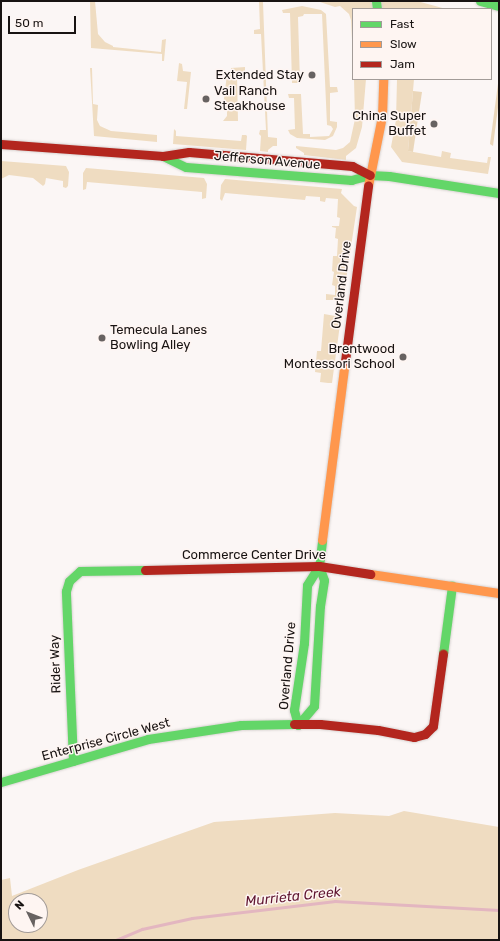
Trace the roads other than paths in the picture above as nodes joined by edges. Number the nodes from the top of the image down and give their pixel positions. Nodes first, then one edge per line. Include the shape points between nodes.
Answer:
1 (480, 1) edge
2 (499, 6) edge
3 (382, 80) edge
4 (1, 144) edge
5 (163, 156) junction
6 (370, 175) junction
7 (499, 193) edge
8 (319, 566) junction
9 (80, 571) joint
10 (452, 586) junction
11 (499, 593) edge
12 (298, 726) junction
13 (73, 761) junction
14 (1, 782) edge

1 - 2 main road
3 - 6 main road, Overland Drive via 382,116
4 - 5 main road, Jefferson Avenue
5 - 6 main road, Jefferson Avenue via 189,152 352,166
5 - 6 main road, Jefferson Avenue via 186,167 351,180
6 - 7 main road, Jefferson Avenue
6 - 8 main road, Overland Drive
8 - 9 main road, Commerce Center Drive
8 - 10 main road, Commerce Center Drive
8 - 12 main road, Overland Drive via 307,585 304,643 294,710
8 - 12 main road, Overland Drive via 324,580 314,706
9 - 13 main road, Rider Way via 69,581 66,591
10 - 11 main road, Commerce Center Drive
10 - 12 main road, Enterprise Circle West via 433,726 426,734 414,737 373,729 320,724
12 - 13 main road, Enterprise Circle West via 245,724 200,730 148,739
13 - 14 main road, Enterprise Circle West

